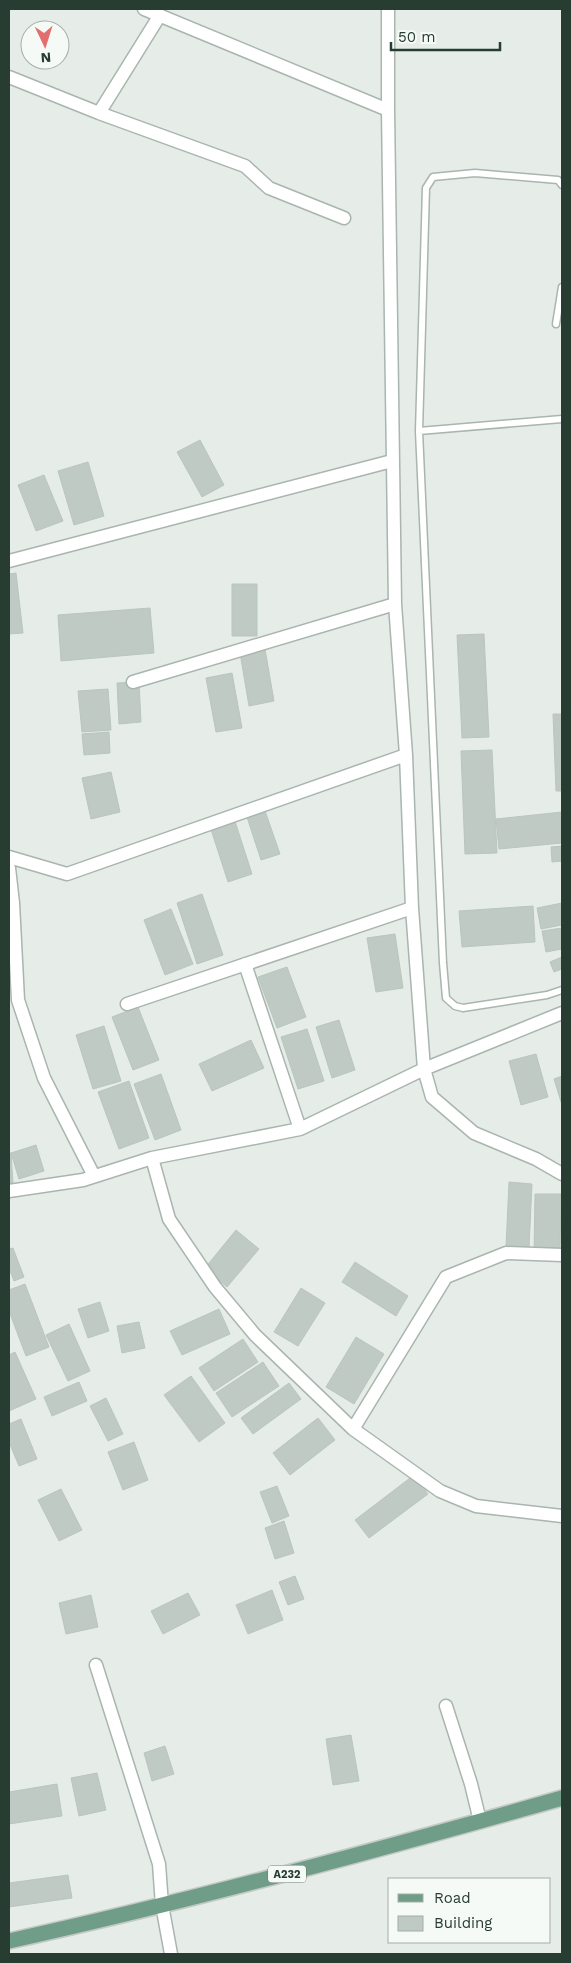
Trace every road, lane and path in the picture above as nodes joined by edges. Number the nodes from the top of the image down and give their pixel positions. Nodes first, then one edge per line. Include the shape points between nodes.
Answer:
1 (144, 9) edge
2 (388, 9) edge
3 (160, 16) junction
4 (9, 77) edge
5 (388, 110) junction
6 (98, 113) junction
7 (562, 184) edge
8 (344, 218) dead end
9 (562, 287) edge
10 (556, 324) dead end
11 (562, 419) edge
12 (419, 431) junction
13 (392, 460) junction
14 (9, 561) edge
15 (395, 604) junction
16 (133, 682) dead end
17 (406, 756) junction
18 (9, 857) edge
19 (9, 868) edge
20 (11, 903) edge
21 (412, 908) junction
22 (245, 964) junction
23 (562, 990) edge
24 (127, 1004) dead end
25 (562, 1013) edge
26 (424, 1069) junction
27 (300, 1129) junction
28 (152, 1158) junction
29 (562, 1174) edge
30 (94, 1176) junction
31 (9, 1191) edge
32 (562, 1255) edge
33 (353, 1429) junction
34 (562, 1516) edge
35 (96, 1665) dead end
36 (446, 1706) dead end
37 (562, 1798) edge
38 (480, 1821) junction
39 (162, 1905) junction
40 (9, 1941) edge
41 (171, 1954) edge

1 - 3 street
2 - 5 street
3 - 5 street
3 - 6 street
4 - 6 street
5 - 13 street
6 - 8 street via 245,166 269,188
7 - 12 lane via 558,180 475,173 433,177 426,188
9 - 10 lane
11 - 12 lane
12 - 23 lane via 446,998 463,1008
13 - 14 street
13 - 15 street
15 - 16 street
15 - 17 street
17 - 18 street via 67,874
17 - 21 street
19 - 20 street
20 - 30 street via 18,1000 44,1078
21 - 22 street
21 - 26 street
22 - 24 street
22 - 27 street
25 - 26 street
26 - 27 street
26 - 29 street via 432,1097 474,1133 536,1159
27 - 28 street
28 - 30 street
28 - 33 street via 169,1219 214,1287 255,1335
30 - 31 street
32 - 33 street via 506,1252 446,1277
33 - 34 street via 440,1491 476,1506
35 - 39 street via 159,1864
36 - 38 street
37 - 38 main road, A232
38 - 39 main road, A232
39 - 40 main road, A232
39 - 41 street

